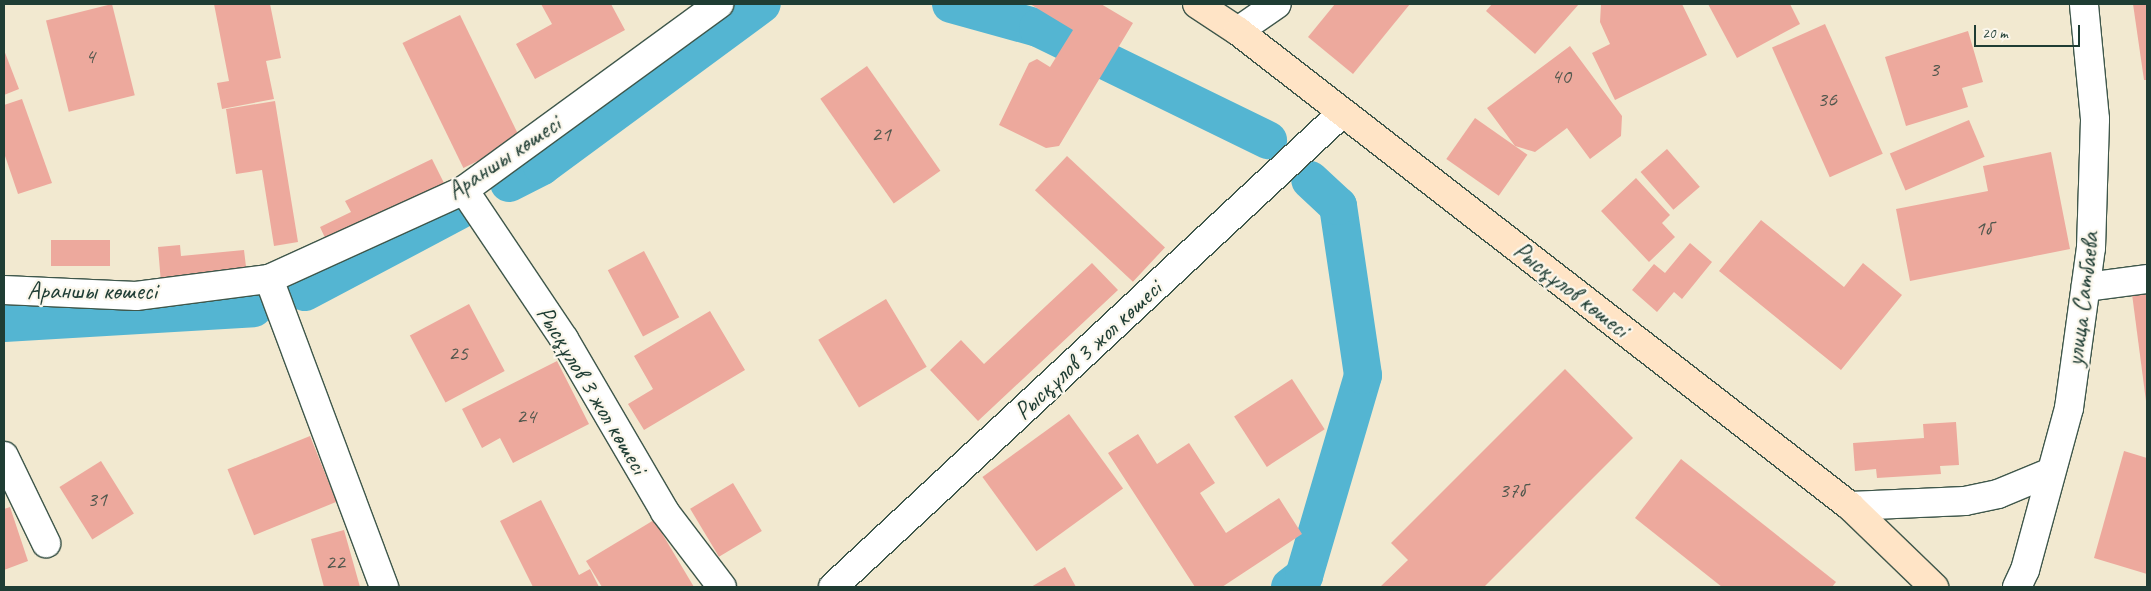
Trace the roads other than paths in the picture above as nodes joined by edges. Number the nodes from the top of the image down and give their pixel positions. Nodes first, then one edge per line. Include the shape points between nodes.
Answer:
1 (719, 4) edge
2 (1197, 4) edge
3 (1277, 4) edge
4 (2084, 4) edge
5 (1238, 31) junction
6 (1342, 113) junction
7 (464, 190) junction
8 (269, 279) junction
9 (2147, 279) edge
10 (2086, 288) junction
11 (4, 290) edge
12 (4, 456) edge
13 (2051, 472) junction
14 (1850, 506) junction
15 (46, 543) dead end
16 (384, 587) edge
17 (722, 587) edge
18 (833, 587) edge
19 (1934, 587) edge
20 (2017, 587) edge

1 - 7 street, Араншы көшесі
2 - 5 main road, Рысқұлов көшесі
3 - 5 street
4 - 10 street, улица Сатбаева via 2095,119 2095,183
5 - 6 main road, Рысқұлов көшесі
6 - 14 main road, Рысқұлов көшесі
6 - 18 street, Рысқұлов 3 жол көшесі
7 - 8 street, Араншы көшесі
7 - 17 street, Рысқұлов 3 жол көшесі via 564,339 665,512
8 - 11 street, Араншы көшесі via 136,296
8 - 16 street
9 - 10 street
10 - 13 street, улица Сатбаева via 2069,408
12 - 15 street
13 - 14 street via 1998,494 1964,501
13 - 20 street, улица Сатбаева via 2025,570
14 - 19 main road, Рысқұлов көшесі

